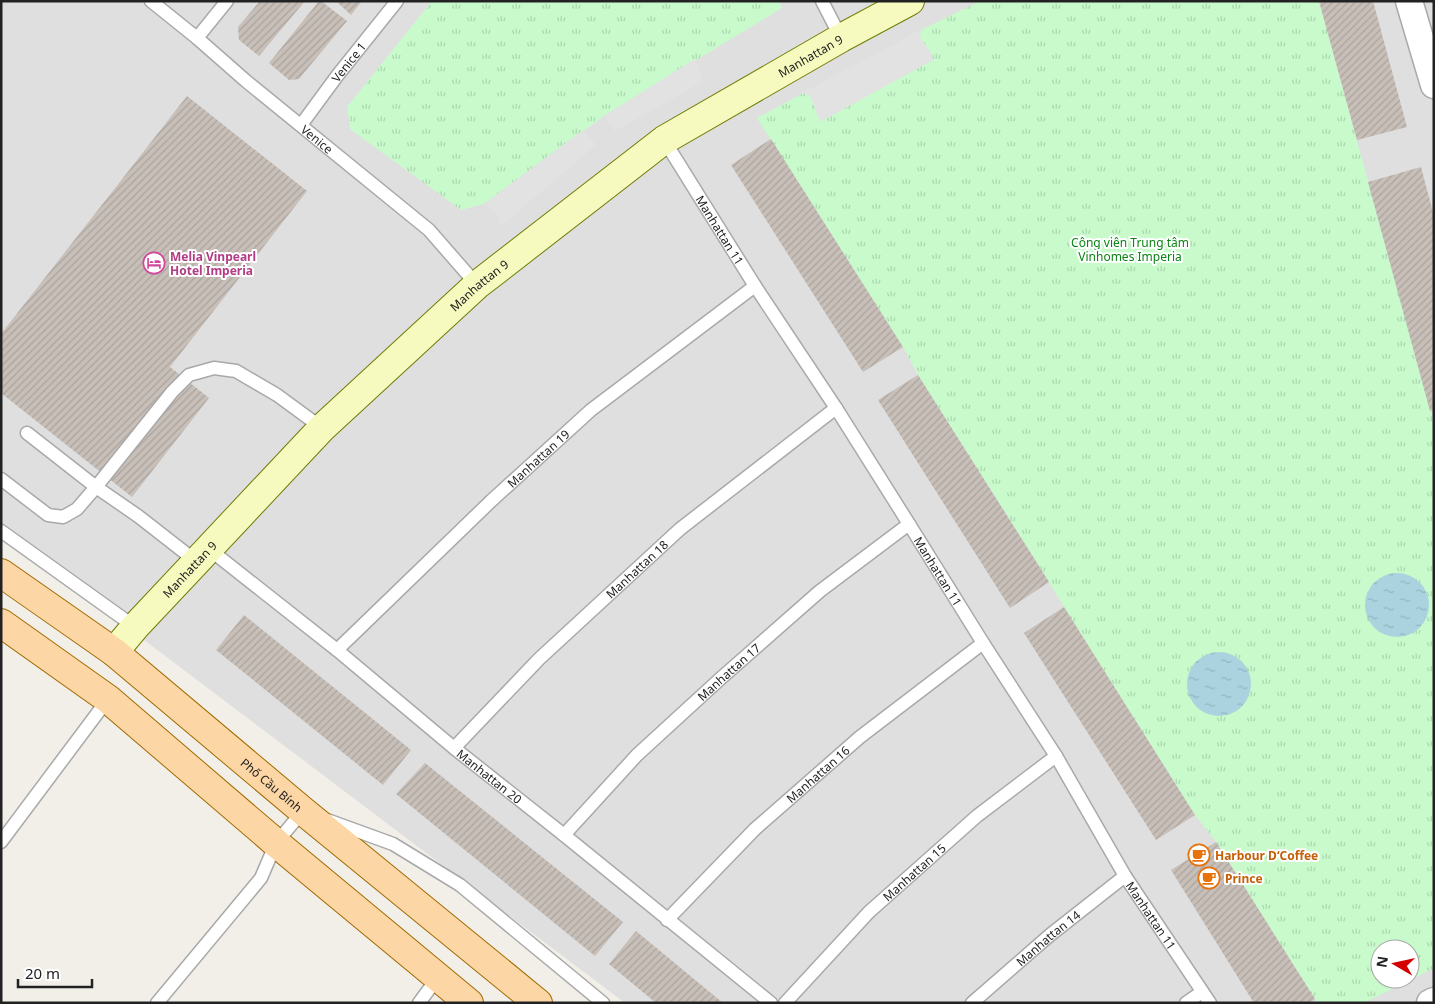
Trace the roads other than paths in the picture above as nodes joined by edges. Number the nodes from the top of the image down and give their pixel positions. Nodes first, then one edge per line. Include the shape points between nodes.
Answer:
1 (151, 1) edge
2 (227, 1) edge
3 (397, 1) edge
4 (822, 1) edge
5 (910, 1) edge
6 (1409, 1) edge
7 (197, 38) junction
8 (841, 38) junction
9 (1434, 85) edge
10 (301, 125) junction
11 (664, 140) junction
12 (477, 285) junction
13 (755, 286) junction
14 (836, 408) junction
15 (322, 428) junction
16 (27, 433) dead end
17 (1, 479) edge
18 (96, 487) junction
19 (910, 524) junction
20 (1, 531) edge
21 (203, 556) junction
22 (1, 573) edge
23 (1, 623) edge
24 (135, 627) junction
25 (983, 643) junction
26 (337, 650) junction
27 (114, 652) junction
28 (108, 699) junction
29 (454, 748) junction
30 (1056, 756) junction
31 (303, 811) junction
32 (564, 835) junction
33 (1, 842) edge
34 (276, 843) junction
35 (1125, 876) junction
36 (667, 920) junction
37 (438, 977) junction
38 (1202, 992) junction
39 (1434, 1001) edge
40 (157, 1003) edge
41 (419, 1003) edge
42 (469, 1003) edge
43 (538, 1003) edge
44 (603, 1003) edge
45 (771, 1003) edge
46 (785, 1003) edge
47 (972, 1003) edge
48 (1186, 1003) edge
49 (1210, 1003) edge
50 (1430, 1003) edge

1 - 7 lane, Venice
2 - 7 lane
3 - 10 lane, Venice 1
4 - 8 lane
5 - 8 main road, Manhattan 9
6 - 9 street
7 - 10 lane, Venice
8 - 11 main road, Manhattan 9
10 - 12 lane, Venice via 429,230
11 - 12 main road, Manhattan 9
11 - 13 lane, Manhattan 11
12 - 15 main road, Manhattan 9
13 - 14 lane, Manhattan 11
13 - 26 lane, Manhattan 19 via 591,410 491,501
14 - 19 lane, Manhattan 11
14 - 29 lane, Manhattan 18 via 680,529 539,659
15 - 18 lane via 277,395 236,371 214,368 189,375 172,392
15 - 21 main road, Manhattan 9
16 - 18 lane, Manhattan 20
17 - 18 lane via 48,515 63,517 77,509
18 - 21 lane, Manhattan 20
19 - 25 lane, Manhattan 11
19 - 32 lane, Manhattan 17 via 820,591 720,679 637,755
20 - 24 lane
21 - 24 main road, Manhattan 9
21 - 26 lane, Manhattan 20
22 - 27 main road, Phố Cầu Bính
23 - 28 main road
24 - 27 main road, Manhattan 9
25 - 30 lane, Manhattan 11
25 - 36 lane, Manhattan 16 via 860,737 755,829
26 - 29 lane, Manhattan 20
27 - 31 main road, Phố Cầu Bính
28 - 33 lane
28 - 34 main road
29 - 32 lane, Manhattan 20
30 - 35 lane, Manhattan 11
30 - 46 lane, Manhattan 15 via 977,816 869,912
31 - 34 lane
31 - 43 main road, Phố Cầu Bính
31 - 44 lane via 393,844 460,885
32 - 36 lane, Manhattan 20
34 - 37 main road
34 - 40 lane via 261,878
35 - 38 lane, Manhattan 11
35 - 47 lane, Manhattan 14 via 1050,935
36 - 45 lane, Manhattan 20
37 - 41 lane
37 - 42 main road
38 - 48 lane
38 - 49 lane, Manhattan 11
39 - 50 street

